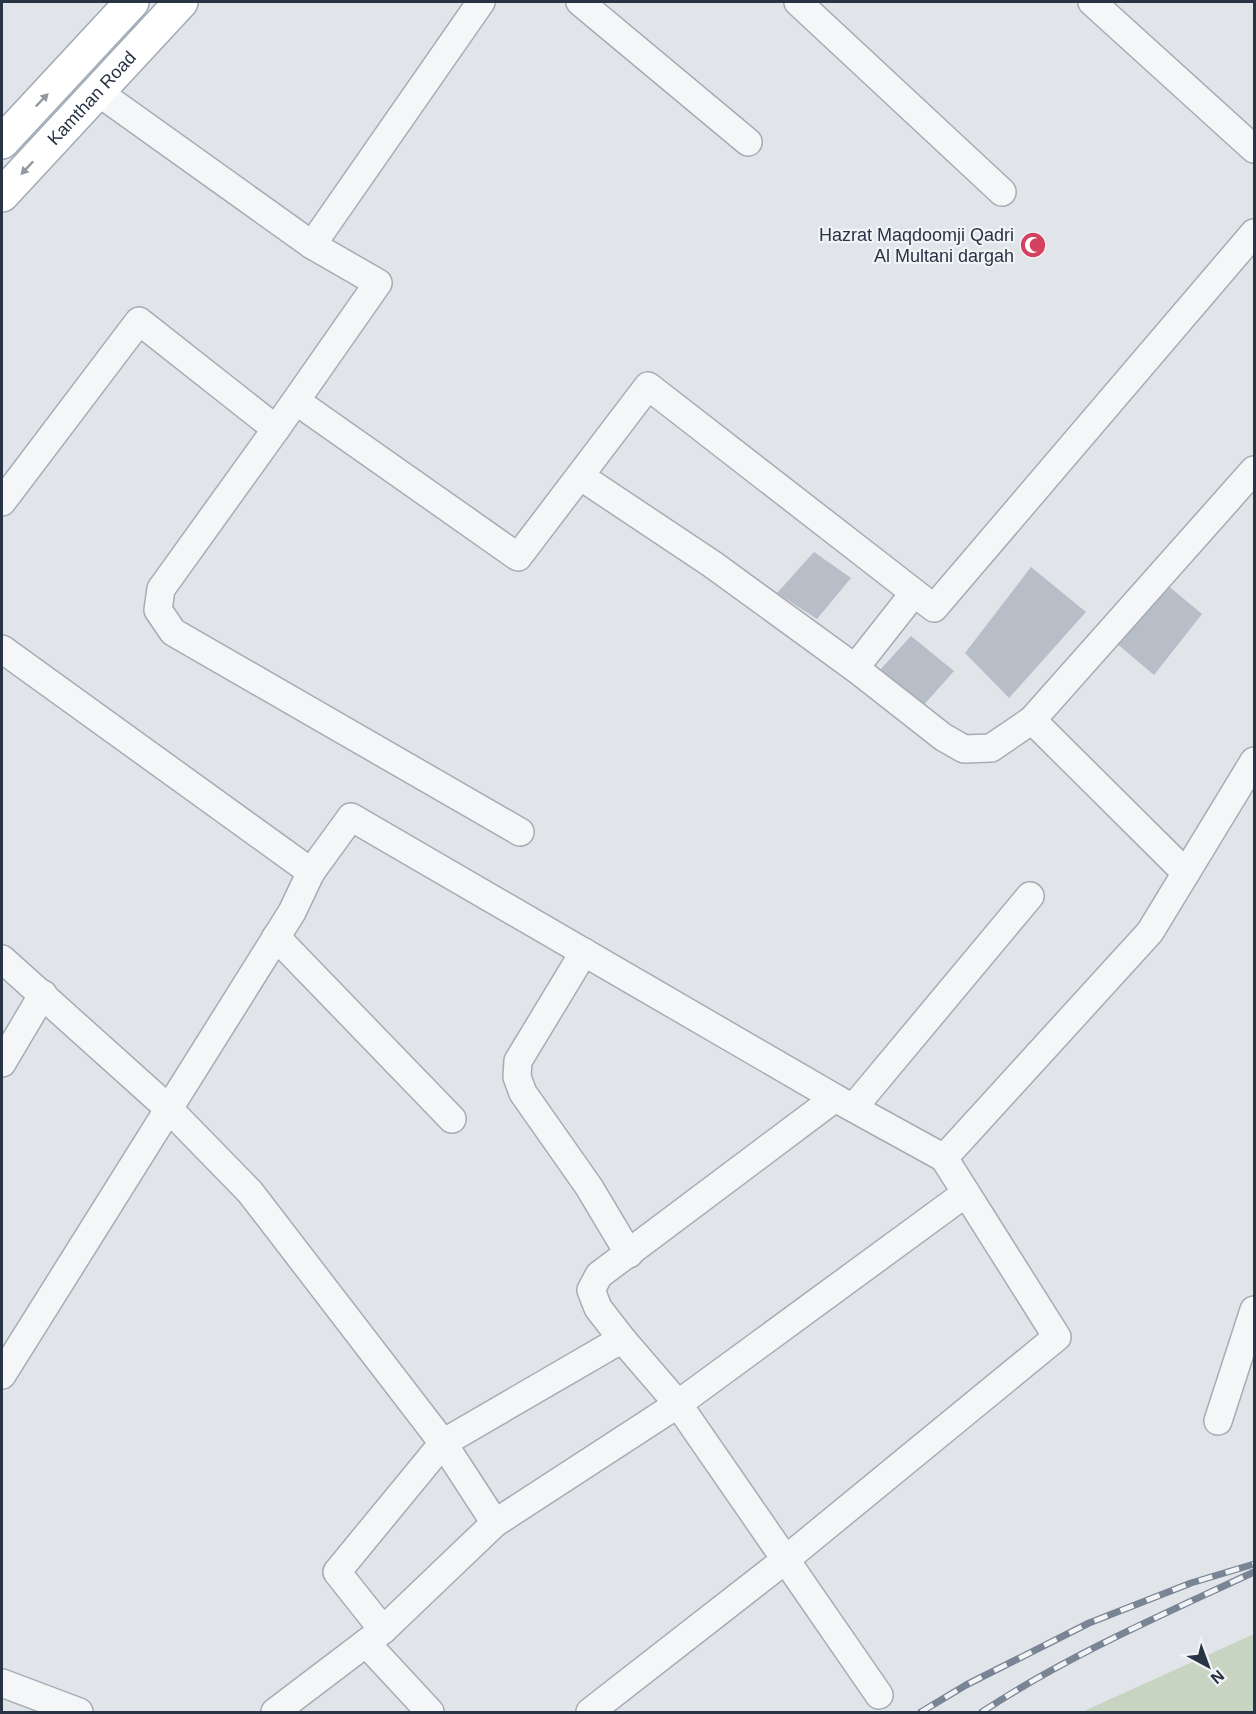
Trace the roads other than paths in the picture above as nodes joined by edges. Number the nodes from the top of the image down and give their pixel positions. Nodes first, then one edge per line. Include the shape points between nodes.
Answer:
1 (132, 2) edge
2 (181, 2) edge
3 (481, 2) edge
4 (580, 2) edge
5 (798, 2) edge
6 (1092, 2) edge
7 (98, 92) junction
8 (5, 130) edge
9 (1250, 135) edge
10 (748, 142) dead end
11 (1002, 192) dead end
12 (2, 195) edge
13 (1254, 233) edge
14 (312, 245) junction
15 (296, 401) junction
16 (276, 429) junction
17 (1254, 470) edge
18 (580, 476) junction
19 (2, 502) edge
20 (914, 593) junction
21 (2, 649) edge
22 (855, 668) junction
23 (1032, 720) junction
24 (1254, 761) edge
25 (520, 832) dead end
26 (310, 872) junction
27 (1186, 873) junction
28 (1030, 896) dead end
29 (276, 937) junction
30 (585, 952) junction
31 (2, 958) edge
32 (43, 994) junction
33 (2, 1063) edge
34 (845, 1102) junction
35 (169, 1109) junction
36 (452, 1119) dead end
37 (944, 1158) junction
38 (966, 1193) junction
39 (629, 1254) junction
40 (1254, 1310) edge
41 (622, 1339) junction
42 (2, 1375) edge
43 (678, 1404) junction
44 (1218, 1421) dead end
45 (443, 1443) junction
46 (495, 1523) junction
47 (785, 1560) junction
48 (374, 1637) junction
49 (2, 1683) edge
50 (879, 1695) dead end
51 (79, 1713) edge
52 (275, 1713) edge
53 (430, 1713) edge
54 (590, 1713) edge

8 -> 1 main road, Kamthan Road
2 - 7 main road, Kamthan Road
3 - 14 street
4 - 10 street
5 - 11 street
6 - 9 street
7 -> 12 main road, Kamthan Road
7 - 14 street
13 - 20 street via 934,609
14 - 15 street via 378,283
15 - 16 street
15 - 18 street via 518,557
16 - 19 street via 139,321
16 - 25 street via 161,589 158,610 174,632
17 - 23 street
18 - 20 street via 648,386
18 - 22 street via 712,564
20 - 22 street
21 - 26 street
22 - 23 street via 964,749 991,748
23 - 27 street
24 - 27 street
26 - 29 street
26 - 30 street via 351,817
27 - 37 street via 1150,932
28 - 34 street
29 - 35 street
29 - 36 street
30 - 34 street
30 - 39 street via 518,1061 517,1077 523,1093 589,1187
31 - 32 street
32 - 33 street
32 - 35 street
34 - 37 street
34 - 39 street
35 - 42 street
35 - 45 street via 250,1192
37 - 38 street
38 - 43 street
38 - 47 street via 1057,1337
39 - 41 street via 599,1275 591,1290 598,1308
40 - 44 street
41 - 43 street
41 - 45 street
43 - 46 street
43 - 47 street
45 - 46 street
45 - 48 street via 337,1572
46 - 48 street
47 - 50 street
47 - 54 street
48 - 52 street
48 - 53 street
49 - 51 street

